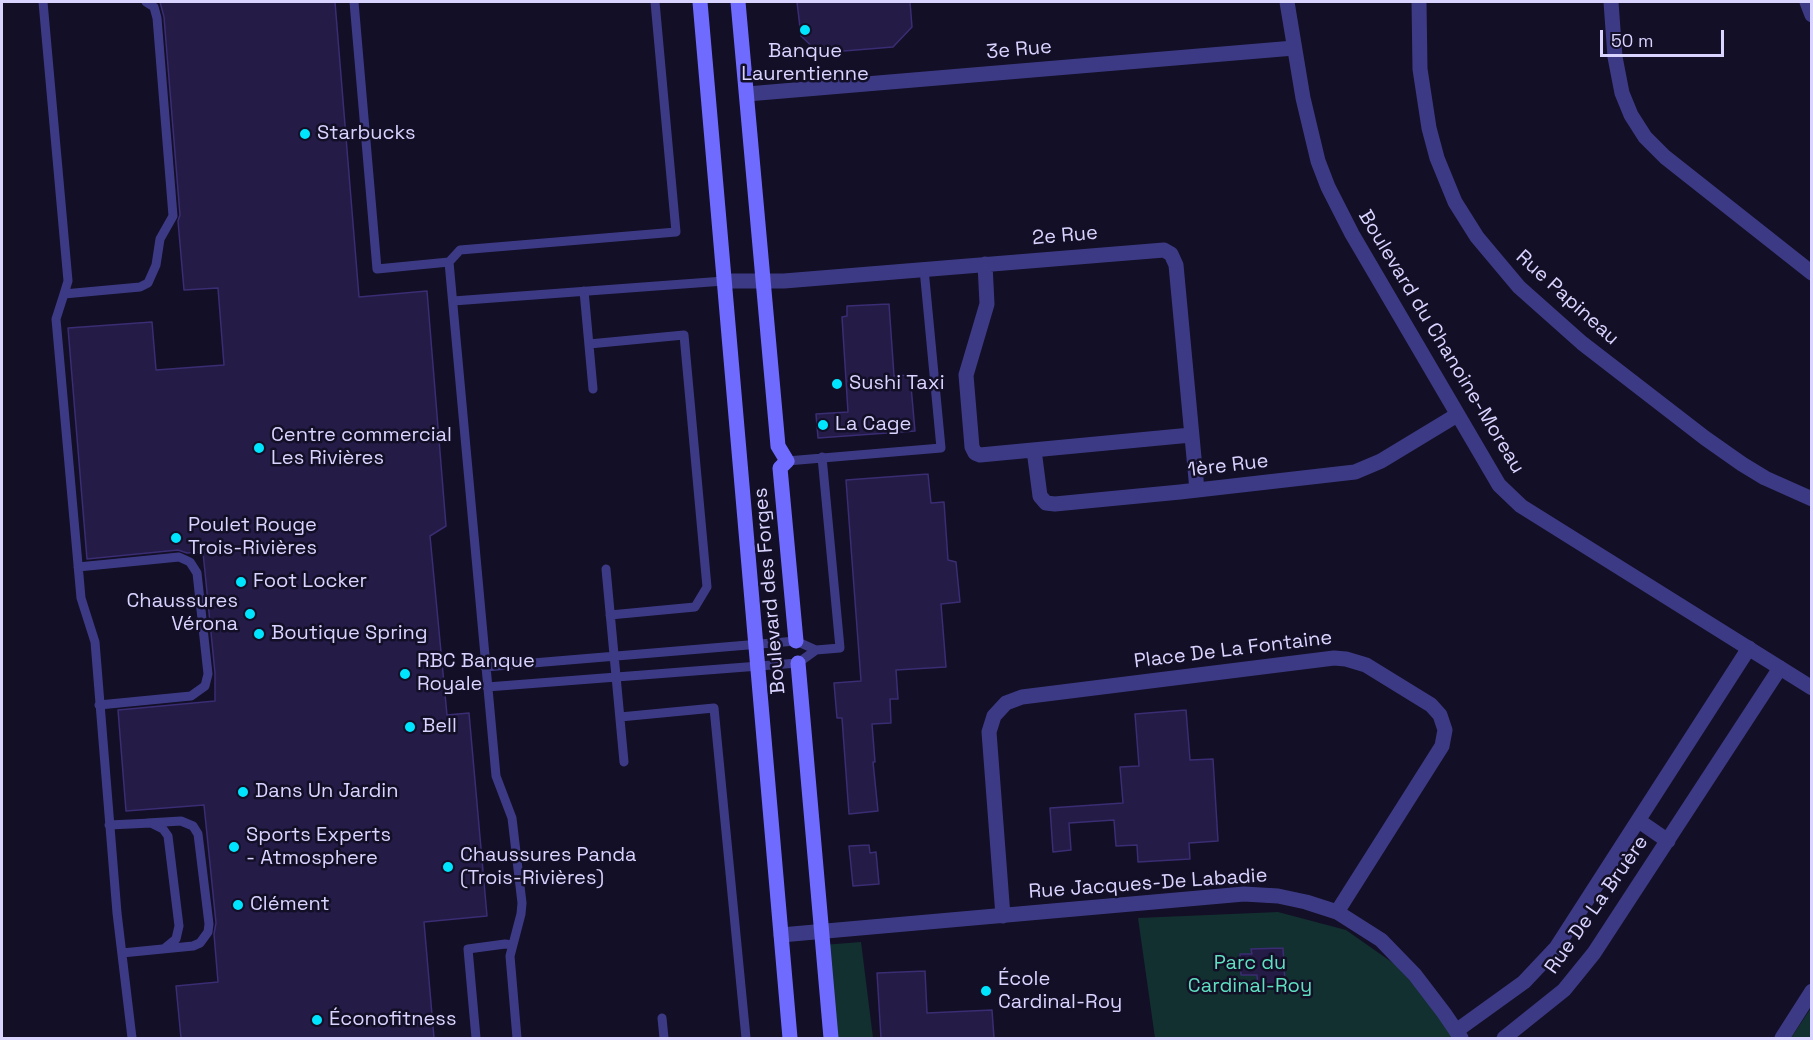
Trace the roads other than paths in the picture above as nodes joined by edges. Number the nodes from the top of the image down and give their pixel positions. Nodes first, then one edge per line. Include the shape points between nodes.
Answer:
1 (43, 2) edge
2 (146, 2) edge
3 (354, 2) edge
4 (655, 2) edge
5 (700, 2) edge
6 (738, 2) edge
7 (1287, 2) edge
8 (1419, 2) edge
9 (1611, 2) edge
10 (1807, 2) edge
11 (1812, 15) edge
12 (1294, 48) junction
13 (747, 94) junction
14 (449, 262) junction
15 (985, 264) junction
16 (924, 269) junction
17 (1812, 273) edge
18 (724, 281) junction
19 (763, 281) junction
20 (584, 291) junction
21 (64, 294) junction
22 (453, 301) junction
23 (589, 344) junction
24 (593, 389) dead end
25 (1457, 415) junction
26 (1191, 435) junction
27 (1034, 450) junction
28 (822, 457) junction
29 (787, 461) junction
30 (1197, 490) junction
31 (1812, 499) edge
32 (78, 567) junction
33 (606, 569) dead end
34 (610, 615) junction
35 (796, 640) junction
36 (755, 645) junction
37 (1749, 648) junction
38 (816, 650) junction
39 (614, 657) junction
40 (798, 663) junction
41 (757, 666) junction
42 (485, 667) junction
43 (1780, 668) junction
44 (616, 677) junction
45 (487, 687) junction
46 (1812, 688) edge
47 (99, 705) junction
48 (620, 717) junction
49 (624, 762) dead end
50 (1639, 821) junction
51 (147, 822) junction
52 (109, 825) junction
53 (1668, 841) junction
54 (1337, 912) junction
55 (1003, 916) junction
56 (821, 932) junction
57 (781, 935) junction
58 (513, 945) junction
59 (163, 949) junction
60 (122, 953) junction
61 (1812, 991) edge
62 (662, 1018) dead end
63 (1458, 1035) edge
64 (132, 1038) edge
65 (476, 1038) edge
66 (517, 1038) edge
67 (664, 1038) edge
68 (746, 1038) edge
69 (790, 1038) edge
70 (831, 1038) edge
71 (1504, 1038) edge
72 (1782, 1038) edge

1 - 21 lane via 68,281
2 - 21 lane via 154,7 158,18 172,216 158,245 156,265 148,283
3 - 14 lane via 377,269
4 - 14 lane via 676,232 460,250
5 - 18 main road, Boulevard des Forges
6 - 13 main road
7 - 12 street, Boulevard du Chanoine-Moreau
8 - 31 street, Rue Papineau via 1420,69 1429,128 1455,201 1477,237 1519,287 1582,343 1742,464
9 - 17 street via 1622,93 1645,137
10 - 11 street
12 - 13 street, 3e Rue
12 - 25 street, Boulevard du Chanoine-Moreau via 1313,144 1328,187
13 - 19 main road
14 - 22 lane
15 - 16 street, 2e Rue
15 - 26 street, 2e Rue via 1160,249 1171,254 1176,265
15 - 27 street, 1ère Rue via 988,300 966,372 972,449 980,455
16 - 19 street, 2e Rue
16 - 28 lane via 941,448
18 - 19 street, 2e Rue
18 - 20 lane
18 - 36 main road, Boulevard des Forges
19 - 29 main road via 778,446
20 - 22 lane
20 - 23 lane
21 - 32 lane via 56,319
22 - 42 lane
23 - 24 lane
23 - 34 lane via 684,334 706,587 695,607
25 - 30 street, 1ère Rue via 1381,461 1355,472
25 - 37 street, Boulevard du Chanoine-Moreau via 1493,476 1512,498
26 - 27 street, 1ère Rue
26 - 30 street, 2e Rue
27 - 30 street, 1ère Rue via 1040,496 1050,504
28 - 29 lane
28 - 38 lane via 840,648
29 - 35 main road, Boulevard des Forges via 780,468
32 - 47 lane via 81,598 95,642
32 - 47 lane via 179,557 190,562 197,573 208,674 205,686 191,696
33 - 34 lane
34 - 39 lane
35 - 36 lane
35 - 38 lane
35 - 40 street, Boulevard des Forges
36 - 39 lane
36 - 41 main road, Boulevard des Forges
37 - 43 street, Boulevard du Chanoine-Moreau
37 - 50 street, Rue De La Bruère
38 - 40 lane
39 - 42 lane
39 - 44 lane
40 - 41 lane
40 - 56 main road, Boulevard des Forges
41 - 44 lane
41 - 57 main road, Boulevard des Forges
42 - 45 lane
43 - 46 street, Boulevard du Chanoine-Moreau
43 - 53 street, Rue De La Bruère
44 - 45 lane
44 - 48 lane
45 - 58 lane via 496,776 512,818 522,903
47 - 52 lane
48 - 49 lane
48 - 68 lane via 714,708
50 - 53 street, Rue De La Bruère
50 - 63 street, Rue De La Bruère via 1546,961
51 - 52 lane
51 - 59 lane via 163,829 170,841 179,926 176,939
51 - 59 lane via 185,822 200,839 208,932 193,946
52 - 60 lane
53 - 71 street, Rue De La Bruère via 1580,972 1549,1004
54 - 55 street, Rue Jacques-De Labadie via 1306,902 1256,894
54 - 55 street, Place De La Fontaine via 1442,746 1445,730 1431,705 1366,665 1334,658 1022,697 1006,703 991,723 989,741
54 - 63 street, Rue Jacques-De Labadie via 1391,949
55 - 56 street, Rue Jacques-De Labadie
56 - 57 street, Rue Jacques-De Labadie
56 - 70 main road, Boulevard des Forges
57 - 69 main road, Boulevard des Forges
58 - 65 lane via 468,949
58 - 66 lane via 510,956
59 - 60 lane
60 - 64 lane
61 - 72 street
62 - 67 lane

